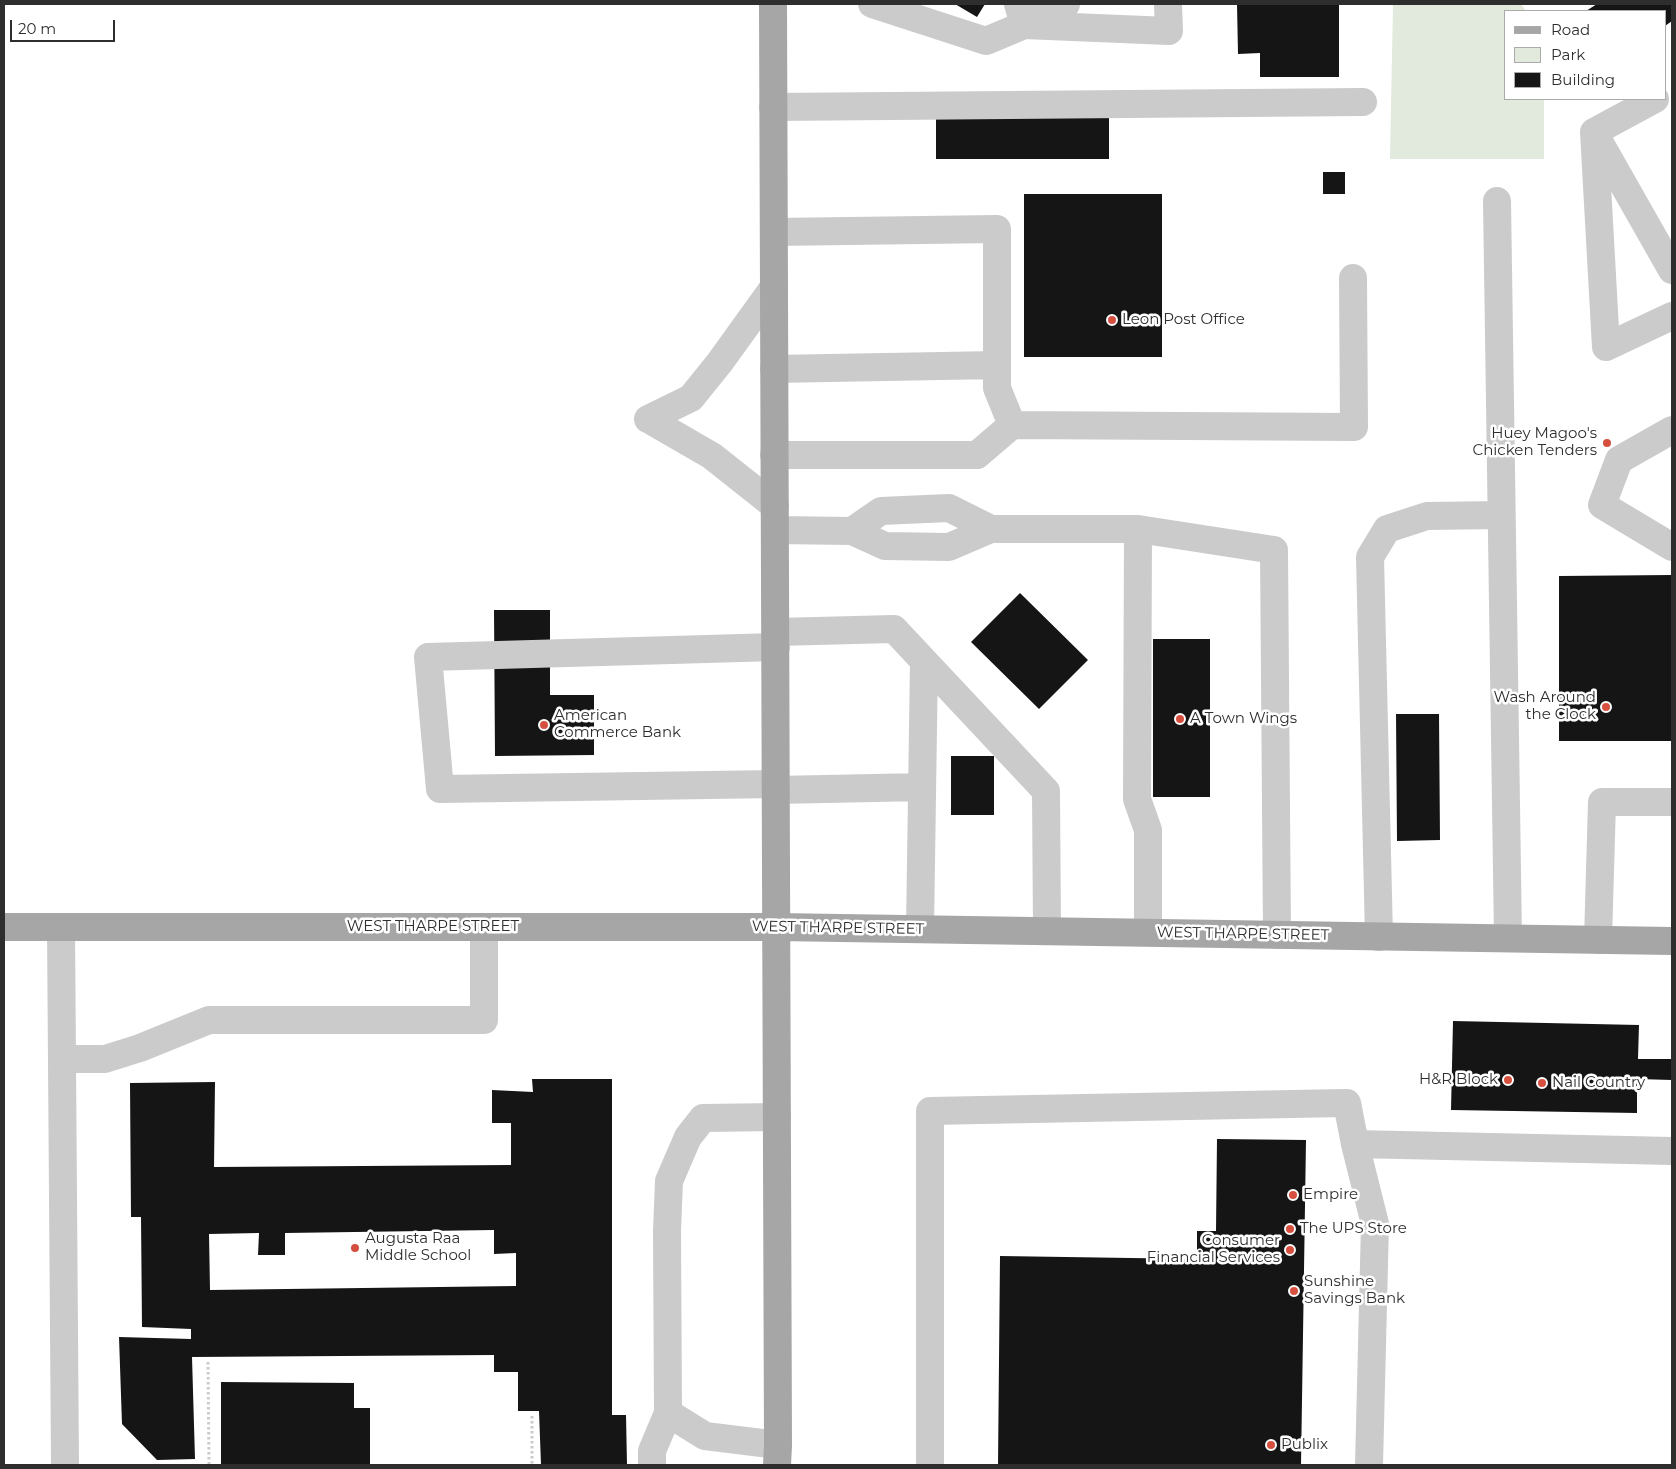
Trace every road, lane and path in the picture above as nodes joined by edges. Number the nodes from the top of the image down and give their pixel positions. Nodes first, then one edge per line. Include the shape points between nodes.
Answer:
1 (773, 4) edge
2 (872, 4) edge
3 (1066, 4) edge
4 (1168, 4) edge
5 (1021, 14) edge
6 (1653, 100) edge
7 (1363, 102) dead end
8 (773, 107) junction
9 (1594, 132) junction
10 (1497, 201) dead end
11 (774, 232) junction
12 (1672, 270) edge
13 (1353, 278) dead end
14 (774, 288) junction
15 (1672, 316) edge
16 (998, 365) junction
17 (774, 369) junction
18 (1012, 425) junction
19 (1672, 430) edge
20 (774, 456) junction
21 (1501, 514) junction
22 (775, 518) junction
23 (991, 529) junction
24 (1138, 529) junction
25 (852, 531) junction
26 (1672, 547) edge
27 (776, 640) junction
28 (924, 662) junction
29 (776, 787) junction
30 (922, 787) junction
31 (1672, 802) edge
32 (484, 926) junction
33 (777, 926) junction
34 (4, 927) edge
35 (61, 927) junction
36 (920, 929) junction
37 (1047, 931) junction
38 (1148, 932) junction
39 (1277, 935) junction
40 (1379, 936) junction
41 (1508, 938) junction
42 (1598, 940) junction
43 (1672, 941) edge
44 (62, 1059) junction
45 (777, 1117) junction
46 (1355, 1144) junction
47 (1672, 1151) edge
48 (208, 1362) dead end
49 (668, 1413) junction
50 (532, 1416) dead end
51 (779, 1459) edge
52 (65, 1465) edge
53 (209, 1465) edge
54 (532, 1465) edge
55 (652, 1465) edge
56 (930, 1465) edge
57 (1369, 1465) edge

1 - 8 main road
2 - 5 lane via 986,41
3 - 5 lane
4 - 5 lane via 1169,31
6 - 9 lane
7 - 8 lane
8 - 11 main road
9 - 12 lane
9 - 15 lane via 1606,347
10 - 21 lane
11 - 14 main road
11 - 16 lane via 998,229
13 - 18 lane via 1354,427
14 - 17 main road
14 - 22 lane via 691,398 648,419 712,456
16 - 17 lane
16 - 18 lane via 998,388
17 - 20 main road
18 - 20 lane via 977,456
19 - 26 lane via 1619,460 1602,505
20 - 22 main road
21 - 40 lane via 1427,516 1387,529 1370,557
21 - 41 lane
22 - 25 lane
22 - 27 main road
23 - 24 lane
23 - 25 lane via 949,547 885,546
23 - 25 lane via 949,508 881,511
24 - 38 lane via 1137,799 1148,830
24 - 39 lane via 1274,550
27 - 28 lane via 894,629
27 - 29 main road
27 - 29 lane via 670,650 428,657 440,789
28 - 30 lane
28 - 37 lane via 1046,791
29 - 30 lane
29 - 33 main road
30 - 36 lane
31 - 42 lane via 1602,802
32 - 33 main road, WEST THARPE STREET
32 - 35 main road, WEST THARPE STREET
32 - 44 lane via 484,1020 209,1020 105,1059
33 - 36 main road, WEST THARPE STREET
33 - 45 main road
34 - 35 main road, WEST THARPE STREET
35 - 44 lane
36 - 37 main road, WEST THARPE STREET
37 - 38 main road, WEST THARPE STREET
38 - 39 main road, WEST THARPE STREET
39 - 40 main road, WEST THARPE STREET
40 - 41 main road, WEST THARPE STREET
41 - 42 main road, WEST THARPE STREET
42 - 43 main road, WEST THARPE STREET
44 - 52 lane
45 - 49 lane via 703,1118 688,1137 669,1181
45 - 51 main road
46 - 47 lane
46 - 56 lane via 1347,1103 930,1111
46 - 57 lane via 1375,1224
48 - 53 path
49 - 51 lane via 706,1436
49 - 55 lane via 652,1451
50 - 54 path

